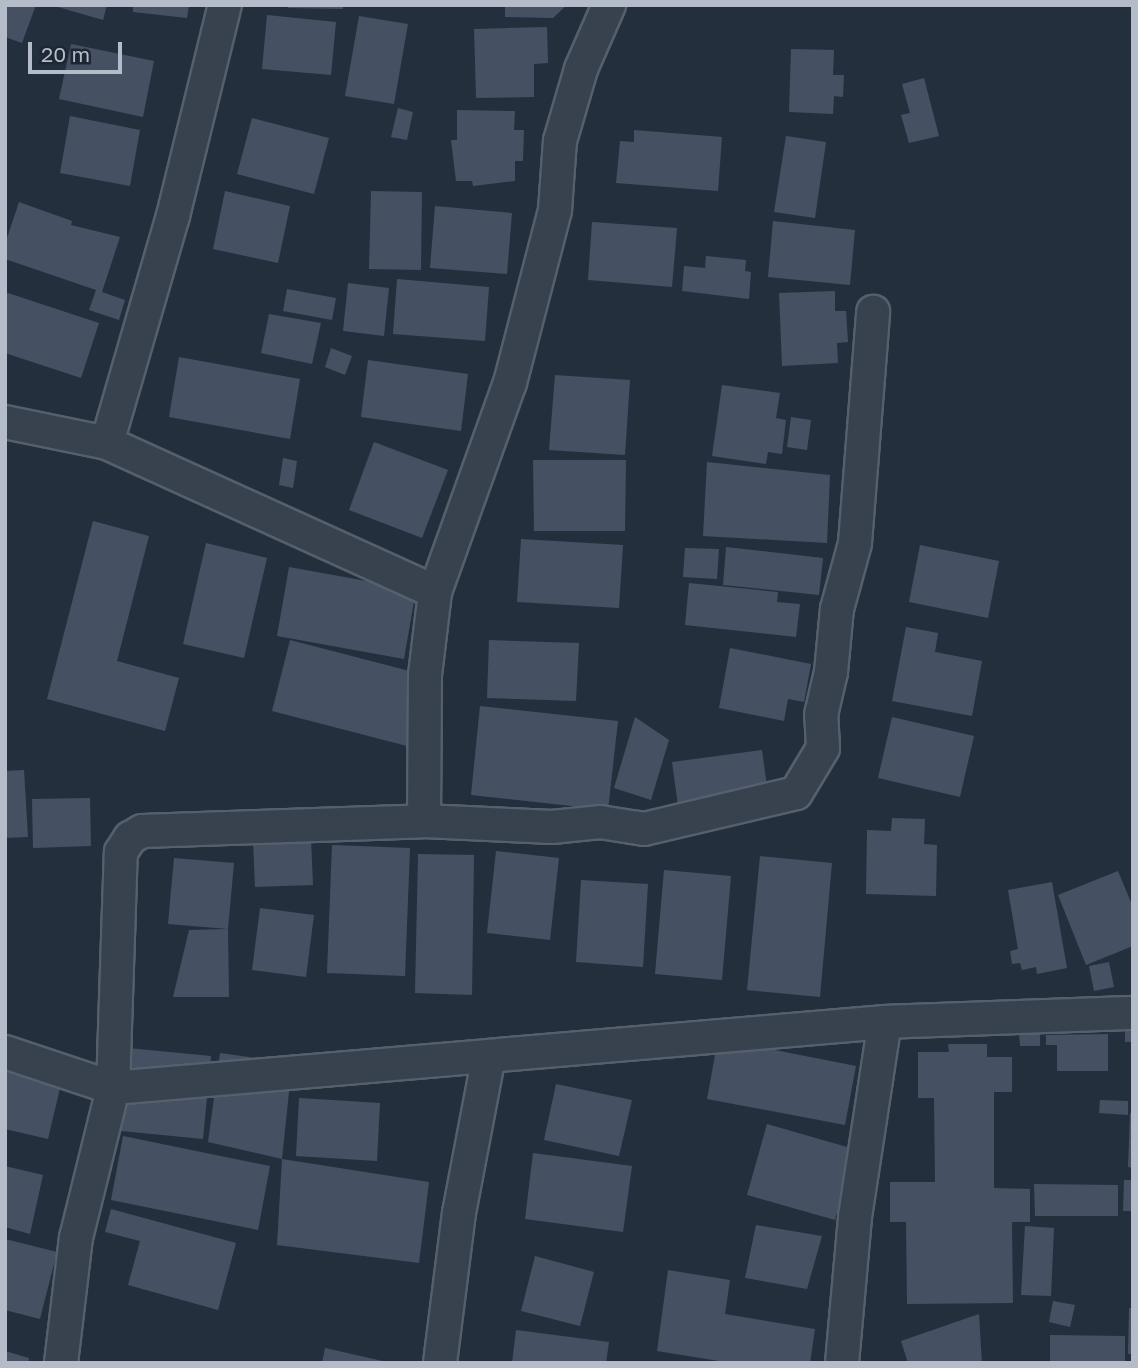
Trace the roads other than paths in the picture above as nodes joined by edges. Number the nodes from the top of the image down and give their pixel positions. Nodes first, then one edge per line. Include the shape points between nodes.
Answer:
1 (225, 5) edge
2 (609, 5) edge
3 (873, 312) dead end
4 (5, 422) edge
5 (107, 443) junction
6 (435, 592) junction
7 (424, 821) junction
8 (1133, 1013) edge
9 (885, 1022) junction
10 (5, 1052) edge
11 (489, 1056) junction
12 (113, 1088) junction
13 (61, 1363) edge
14 (440, 1363) edge
15 (842, 1363) edge

1 - 5 street via 173,216
2 - 6 street via 581,69 560,141 555,210 510,383
3 - 7 street via 855,543 837,609 821,715 823,748 796,793 644,829 600,822 552,827
4 - 5 street
5 - 6 street
6 - 7 street via 425,675
7 - 12 street via 142,831 130,838 121,852
8 - 9 street
9 - 11 street
9 - 15 street via 855,1217
10 - 12 street
11 - 12 street
11 - 14 street via 459,1213
12 - 13 street via 76,1238

